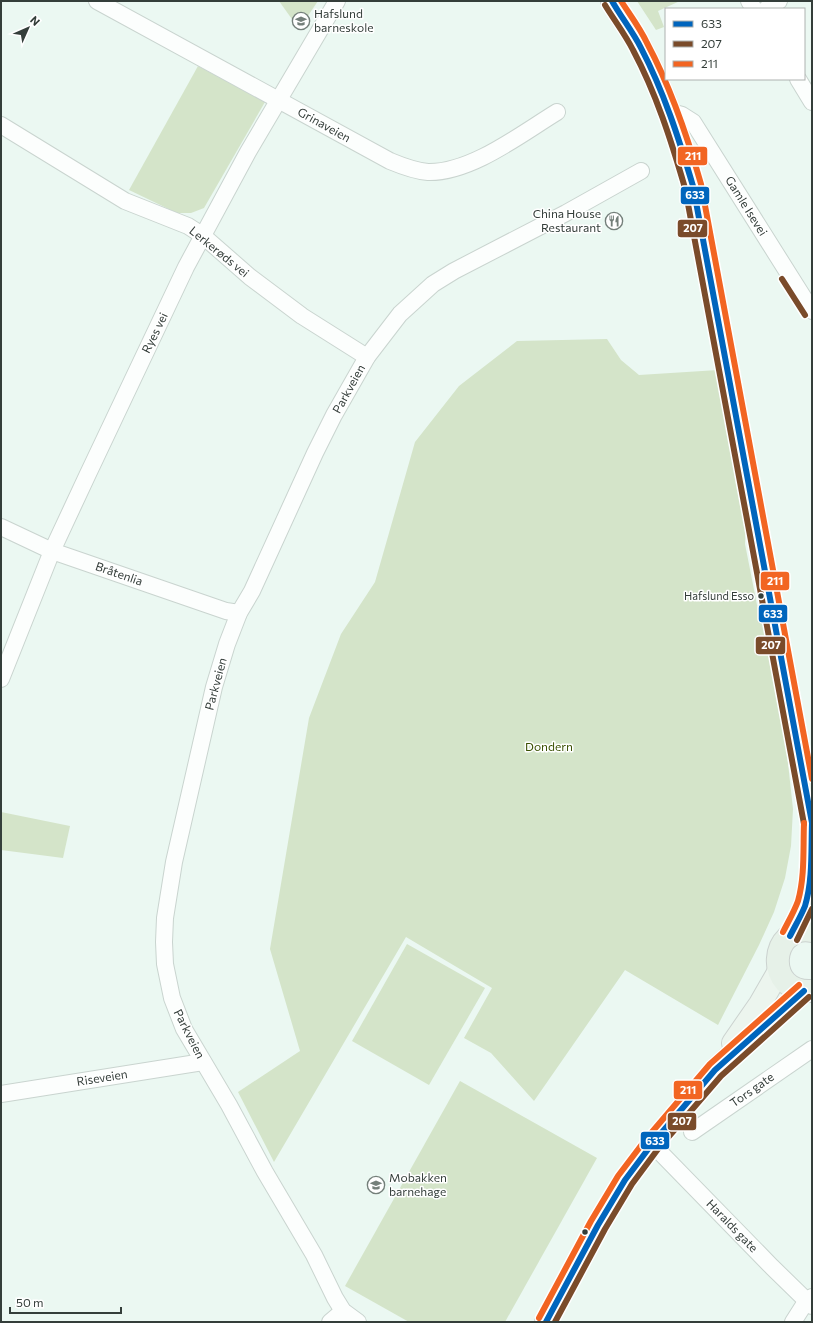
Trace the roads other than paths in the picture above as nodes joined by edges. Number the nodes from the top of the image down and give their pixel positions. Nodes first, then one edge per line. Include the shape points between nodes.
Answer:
1 (96, 1) edge
2 (337, 1) edge
3 (612, 1) edge
4 (779, 1) edge
5 (768, 8) edge
6 (799, 80) edge
7 (278, 101) junction
8 (812, 102) edge
9 (557, 112) dead end
10 (671, 112) junction
11 (1, 124) edge
12 (641, 171) dead end
13 (202, 235) junction
14 (812, 311) edge
15 (367, 357) junction
16 (1, 528) edge
17 (52, 551) junction
18 (239, 613) junction
19 (1, 679) edge
20 (812, 823) edge
21 (812, 931) edge
22 (790, 936) junction
23 (779, 971) junction
24 (808, 991) edge
25 (812, 1049) edge
26 (203, 1062) junction
27 (715, 1070) junction
28 (1, 1094) edge
29 (692, 1132) dead end
30 (652, 1144) junction
31 (810, 1301) edge
32 (343, 1311) junction
33 (330, 1322) edge
34 (358, 1322) edge
35 (546, 1322) edge
36 (793, 1322) edge

1 - 7 street, Grinaveien
2 - 7 street, Ryes vei
3 - 10 highway via 640,47
4 - 5 street
6 - 8 street
7 - 9 street, Grinaveien via 390,161 409,169 430,172 480,160
7 - 13 street, Ryes vei
10 - 14 street, Gamle Isevei via 693,122
10 - 20 highway via 693,186
11 - 13 street, Lerkerøds vei via 125,201 188,226
12 - 15 street, Parkveien via 433,284 400,314
13 - 15 street, Lerkerøds vei via 302,316
13 - 17 street, Ryes vei
15 - 18 street, Parkveien via 318,446 255,584
16 - 17 street, Bråtenlia
17 - 18 street, Bråtenlia via 226,611
17 - 19 street, Ryes vei
18 - 26 street, Parkveien via 215,681 174,862 165,918 165,964 172,998 179,1018
20 - 22 highway via 809,885 805,905
21 - 22 highway via 799,931
22 - 23 highway via 778,952
23 - 24 highway via 788,985
23 - 27 main road
24 - 27 main road
25 - 29 street, Tors gate
26 - 28 street, Riseveien
26 - 32 street, Parkveien via 314,1255
27 - 30 main road
30 - 31 street, Haralds gate via 775,1270
30 - 35 main road via 598,1225
31 - 36 street
32 - 33 street
32 - 34 street, Parkveien

